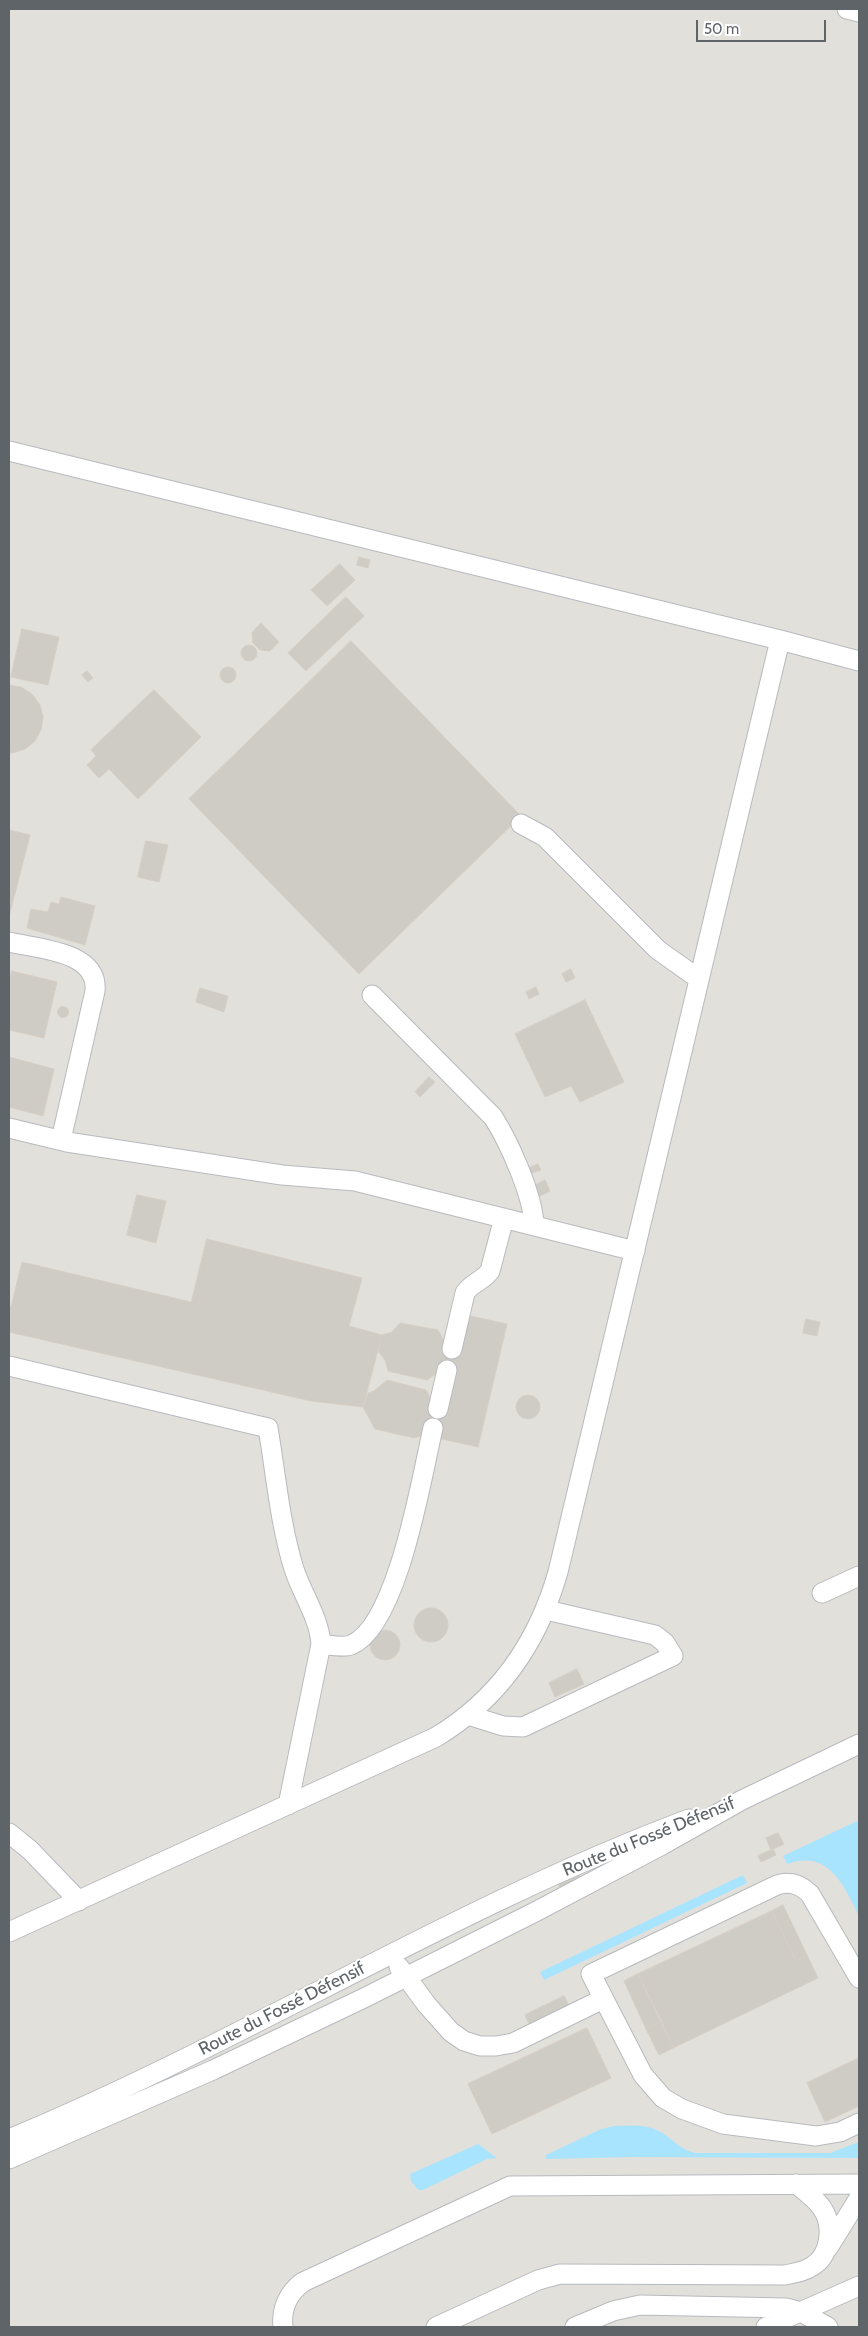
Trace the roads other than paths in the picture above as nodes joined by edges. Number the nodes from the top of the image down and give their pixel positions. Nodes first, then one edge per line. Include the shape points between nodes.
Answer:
1 (847, 9) edge
2 (859, 12) edge
3 (9, 451) edge
4 (780, 640) junction
5 (859, 661) edge
6 (521, 824) dead end
7 (9, 942) edge
8 (700, 979) junction
9 (372, 995) dead end
10 (9, 1128) edge
11 (60, 1140) junction
12 (504, 1218) junction
13 (534, 1225) junction
14 (635, 1250) junction
15 (452, 1349) dead end
16 (9, 1366) edge
17 (447, 1370) dead end
18 (438, 1408) dead end
19 (433, 1428) dead end
20 (859, 1576) edge
21 (822, 1593) dead end
22 (546, 1610) junction
23 (321, 1644) junction
24 (468, 1715) junction
25 (859, 1744) edge
26 (742, 1800) junction
27 (288, 1804) junction
28 (9, 1833) edge
29 (79, 1901) junction
30 (9, 1932) edge
31 (389, 1954) junction
32 (406, 1977) junction
33 (859, 1978) edge
34 (603, 1999) junction
35 (859, 2123) edge
36 (9, 2139) edge
37 (9, 2159) edge
38 (796, 2184) junction
39 (859, 2184) edge
40 (859, 2198) edge
41 (825, 2253) junction
42 (859, 2286) edge
43 (801, 2312) junction
44 (283, 2327) edge
45 (436, 2327) edge
46 (575, 2327) edge
47 (766, 2327) edge
48 (828, 2327) edge

1 - 2 street
3 - 4 street
4 - 5 street
4 - 8 street
6 - 8 street via 545,837 658,950
7 - 11 street via 79,960 91,969 95,977 95,991
8 - 14 street
9 - 13 street via 492,1117 532,1204
10 - 11 street
11 - 12 street via 282,1175 355,1181
12 - 13 street
12 - 15 street via 490,1271 465,1293
13 - 14 street
14 - 22 street
16 - 23 street via 268,1428 287,1544 294,1570 319,1630
17 - 18 street
19 - 23 street via 398,1576 385,1607 366,1634 351,1645
20 - 21 street
22 - 24 street via 512,1670
22 - 24 street via 655,1636 665,1642 673,1656 524,1727 503,1726
23 - 27 street
24 - 27 street via 427,1742
25 - 26 street
26 - 31 street, Route du Fossé Défensif via 598,1854
26 - 32 street, Route du Fossé Défensif via 654,1850
27 - 29 street
28 - 29 street
29 - 30 street
31 - 32 street
31 - 36 street, Route du Fossé Défensif via 144,2079
32 - 34 street via 451,2032 480,2046 513,2043
32 - 37 street, Route du Fossé Défensif via 213,2070
33 - 34 street via 810,1894 800,1886 784,1883 591,1974
34 - 35 street via 649,2083 663,2098 682,2109 723,2124 816,2136 840,2132
38 - 39 street
38 - 41 street via 817,2202 826,2216 829,2233
38 - 44 street via 504,2187 303,2282 286,2301
40 - 41 street
41 - 45 street via 812,2267 785,2274 560,2274 533,2282
42 - 43 street
43 - 46 street via 786,2308 640,2305 613,2311
43 - 47 street
43 - 48 street

